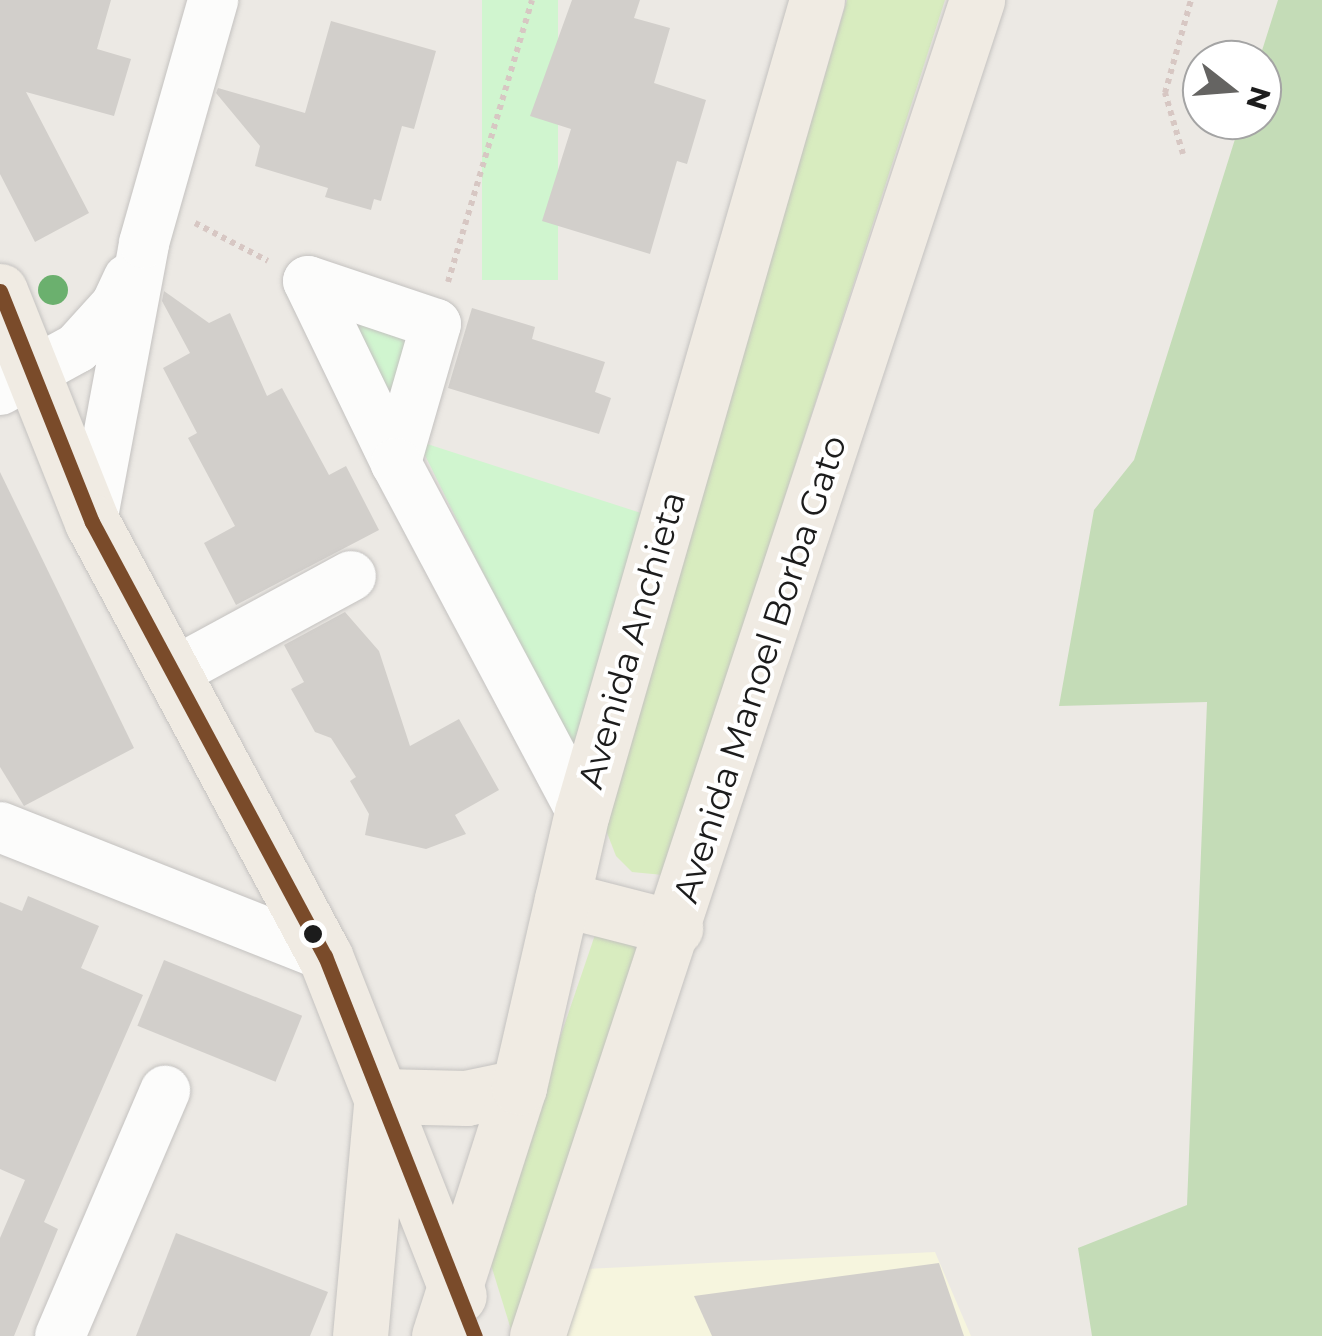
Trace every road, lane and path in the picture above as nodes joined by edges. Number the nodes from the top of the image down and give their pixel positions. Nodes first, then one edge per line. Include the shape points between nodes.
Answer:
1 (213, 0) edge
2 (532, 0) edge
3 (817, 0) edge
4 (977, 0) edge
5 (1191, 0) edge
6 (1183, 154) dead end
7 (149, 222) junction
8 (308, 281) junction
9 (0, 291) edge
10 (436, 324) junction
11 (19, 382) edge
12 (396, 463) junction
13 (92, 522) junction
14 (351, 576) dead end
15 (176, 671) junction
16 (582, 813) junction
17 (0, 826) edge
18 (562, 899) junction
19 (675, 928) junction
20 (324, 956) junction
21 (518, 1087) junction
22 (165, 1092) dead end
23 (382, 1096) junction
24 (452, 1281) junction
25 (60, 1336) edge
26 (360, 1336) edge
27 (439, 1336) edge
28 (475, 1336) edge
29 (537, 1336) edge

1 - 7 street
2 - 10 path
3 - 16 main road, Avenida Anchieta
4 - 19 main road, Avenida Manoel Borba Gato
5 - 6 path via 1165,93
7 - 8 path
7 - 11 street via 116,305 78,348
7 - 13 street
8 - 10 street
8 - 12 street
9 - 11 main road
10 - 12 street
11 - 13 main road
12 - 16 street
13 - 15 main road
14 - 15 street
15 - 20 main road
16 - 18 main road, Avenida Anchieta
17 - 20 street
18 - 19 main road
18 - 21 main road, Avenida Anchieta
19 - 29 main road, Avenida Manoel Borba Gato
20 - 23 main road
21 - 23 main road via 466,1098
21 - 24 main road, Avenida Anchieta
22 - 25 street
23 - 24 main road
23 - 26 main road
24 - 27 main road, Avenida Anchieta
24 - 28 main road

